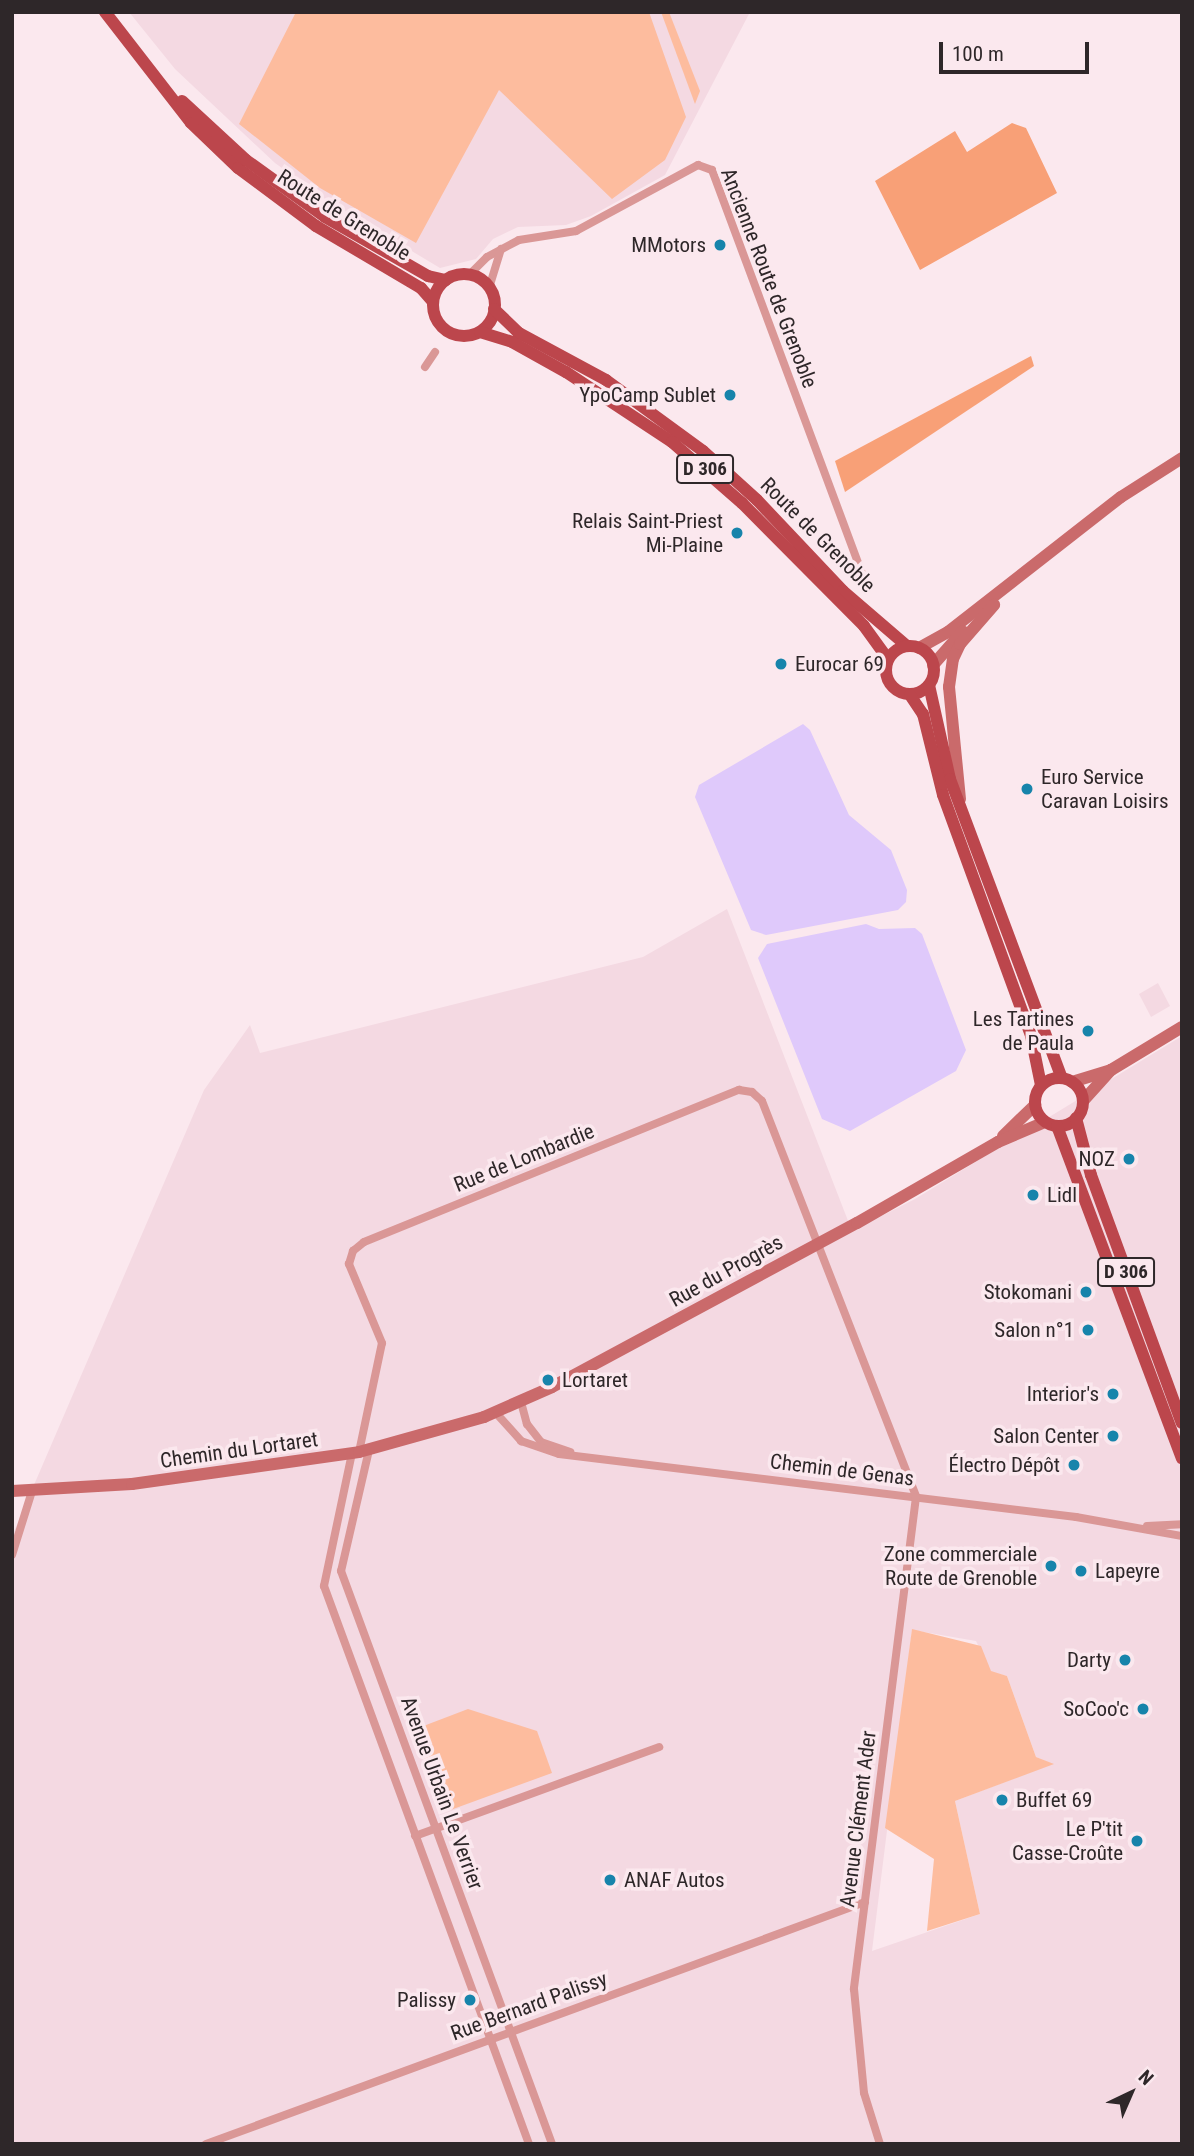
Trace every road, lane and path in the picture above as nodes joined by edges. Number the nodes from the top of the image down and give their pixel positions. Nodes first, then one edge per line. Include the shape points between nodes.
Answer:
1 (105, 12) edge
2 (149, 70) junction
3 (501, 249) junction
4 (469, 275) junction
5 (446, 280) junction
6 (489, 288) junction
7 (433, 302) junction
8 (494, 309) junction
9 (480, 332) junction
10 (435, 352) dead end
11 (425, 368) dead end
12 (1182, 458) edge
13 (863, 576) dead end
14 (1011, 586) junction
15 (913, 647) junction
16 (888, 659) junction
17 (933, 665) junction
18 (929, 685) junction
19 (910, 695) junction
20 (961, 805) junction
21 (1182, 1027) edge
22 (1111, 1070) junction
23 (1067, 1080) junction
24 (1041, 1085) junction
25 (1083, 1101) junction
26 (1035, 1105) junction
27 (1076, 1118) junction
28 (1051, 1124) junction
29 (998, 1142) junction
30 (817, 1244) junction
31 (522, 1402) junction
32 (496, 1413) junction
33 (468, 1422) joint
34 (1182, 1423) edge
35 (360, 1452) junction
36 (576, 1454) junction
37 (1182, 1458) edge
38 (12, 1490) edge
39 (32, 1491) junction
40 (916, 1497) junction
41 (1182, 1524) edge
42 (1144, 1527) junction
43 (1182, 1536) edge
44 (12, 1555) edge
45 (659, 1747) dead end
46 (437, 1829) junction
47 (415, 1836) junction
48 (865, 1902) junction
49 (512, 2032) junction
50 (489, 2040) junction
51 (206, 2144) edge
52 (529, 2144) edge
53 (552, 2144) edge
54 (880, 2144) edge

1 - 2 main road, Route de Grenoble
2 - 5 main road, Route de Grenoble via 285,190 377,248 428,276
2 - 7 main road, Route de Grenoble via 191,123 238,168 317,226 412,282
3 - 4 street, Ancienne Route de Grenoble
3 - 6 street
3 - 13 street, Ancienne Route de Grenoble via 519,240 594,224 698,165 712,170
4 - 5 main road
4 - 6 main road
5 - 7 main road
6 - 8 main road
7 - 9 main road via 435,317 444,329 466,336
8 - 9 main road
8 - 15 main road, Route de Grenoble / D 306 via 519,333 606,380 694,444 757,500 843,591
9 - 16 main road, Route de Grenoble / D 306 via 512,342 566,372 672,442 760,521 864,626
10 - 11 street
12 - 14 main road via 1121,497
14 - 15 main road
14 - 17 main road
14 - 20 main road via 965,637 953,659 949,687
15 - 16 main road
15 - 17 main road
16 - 19 main road via 887,680 896,691
17 - 18 main road
18 - 19 main road
18 - 20 main road via 950,779
19 - 24 main road via 923,714 943,795 1031,1035
20 - 23 main road
21 - 22 main road
22 - 23 main road
22 - 25 main road
23 - 24 main road
23 - 25 main road
24 - 26 main road
25 - 27 main road
26 - 28 main road
26 - 29 main road, Rue du Progrès
27 - 28 main road
27 - 34 main road, D 306 via 1091,1175
28 - 29 main road, Rue du Progrès
28 - 37 main road, D 306
29 - 30 main road, Rue du Progrès
30 - 31 main road, Rue du Progrès
30 - 35 street, Rue de Lombardie via 762,1101 752,1091 739,1090 364,1242 353,1251 349,1264 382,1343
30 - 40 street
31 - 32 main road, Rue du Progrès
31 - 36 street, Chemin de Genas via 527,1424 541,1442
32 - 33 main road, Rue du Progrès
32 - 36 street, Chemin de Genas via 512,1435 531,1446
33 - 35 main road, Chemin du Lortaret
35 - 39 main road, Chemin du Lortaret via 132,1485
35 - 46 street, Avenue Urbain Le Verrier via 341,1571
35 - 47 street, Avenue Urbain Le Verrier via 324,1586
36 - 40 street, Chemin de Genas
38 - 39 main road, Chemin du Lortaret
39 - 44 street
40 - 42 street, Chemin de Genas
40 - 48 street, Avenue Clément Ader
41 - 42 street, Chemin de Genas
42 - 43 street, Chemin de Genas
45 - 46 street
46 - 47 street
46 - 49 street, Avenue Urbain Le Verrier
47 - 50 street, Avenue Urbain Le Verrier
48 - 49 street, Rue Bernard Palissy
48 - 54 street, Avenue Clément Ader via 854,1989 856,2034 864,2093
49 - 50 street, Rue Bernard Palissy
49 - 53 street, Avenue Urbain Le Verrier
50 - 51 street, Rue Bernard Palissy
50 - 52 street, Avenue Urbain Le Verrier

